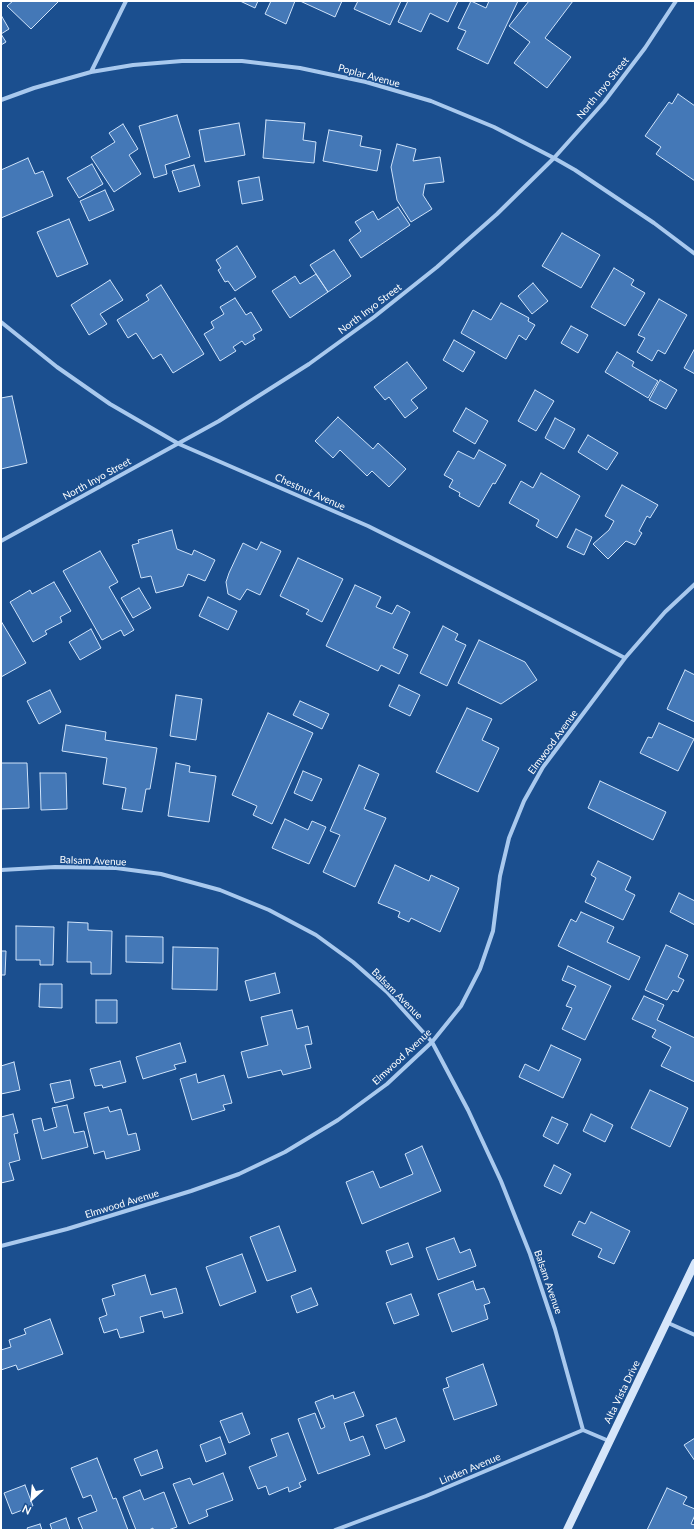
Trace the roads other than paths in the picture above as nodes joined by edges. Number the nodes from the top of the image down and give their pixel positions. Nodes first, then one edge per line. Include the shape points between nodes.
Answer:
1 (126, 1) edge
2 (676, 1) edge
3 (91, 72) junction
4 (1, 100) edge
5 (554, 158) junction
6 (695, 254) edge
7 (1, 322) edge
8 (179, 444) junction
9 (1, 541) edge
10 (695, 584) edge
11 (625, 658) junction
12 (1, 870) edge
13 (432, 1042) junction
14 (1, 1246) edge
15 (695, 1263) edge
16 (666, 1322) junction
17 (695, 1335) edge
18 (583, 1430) junction
19 (609, 1441) junction
20 (335, 1530) edge
21 (567, 1530) edge

1 - 3 street
2 - 5 street, North Inyo Street via 645,48 604,102
3 - 4 street, Poplar Avenue
3 - 5 street, Poplar Avenue via 182,61 242,61 300,68 366,82 431,101 494,127
5 - 6 street, Poplar Avenue via 654,223
5 - 8 street, North Inyo Street via 448,258 374,318 309,364
7 - 8 street, Chestnut Avenue via 57,367 110,404
8 - 9 street, North Inyo Street
8 - 11 street, Chestnut Avenue via 368,526
10 - 11 street, Elmwood Avenue via 665,612
11 - 13 street, Elmwood Avenue via 543,767 524,801 509,838 500,876 492,931 480,970 461,1006
12 - 13 street, Balsam Avenue via 55,867 116,868 161,874 220,890 269,910 316,936 353,962 387,992
13 - 14 street, Elmwood Avenue via 387,1084 338,1120 286,1152 191,1192
13 - 18 street, Balsam Avenue via 498,1174 530,1254 555,1329
15 - 16 street, Alta Vista Drive
16 - 17 street
16 - 19 street, Alta Vista Drive
18 - 19 street
18 - 20 street, Linden Avenue via 426,1496
19 - 21 street, Alta Vista Drive

